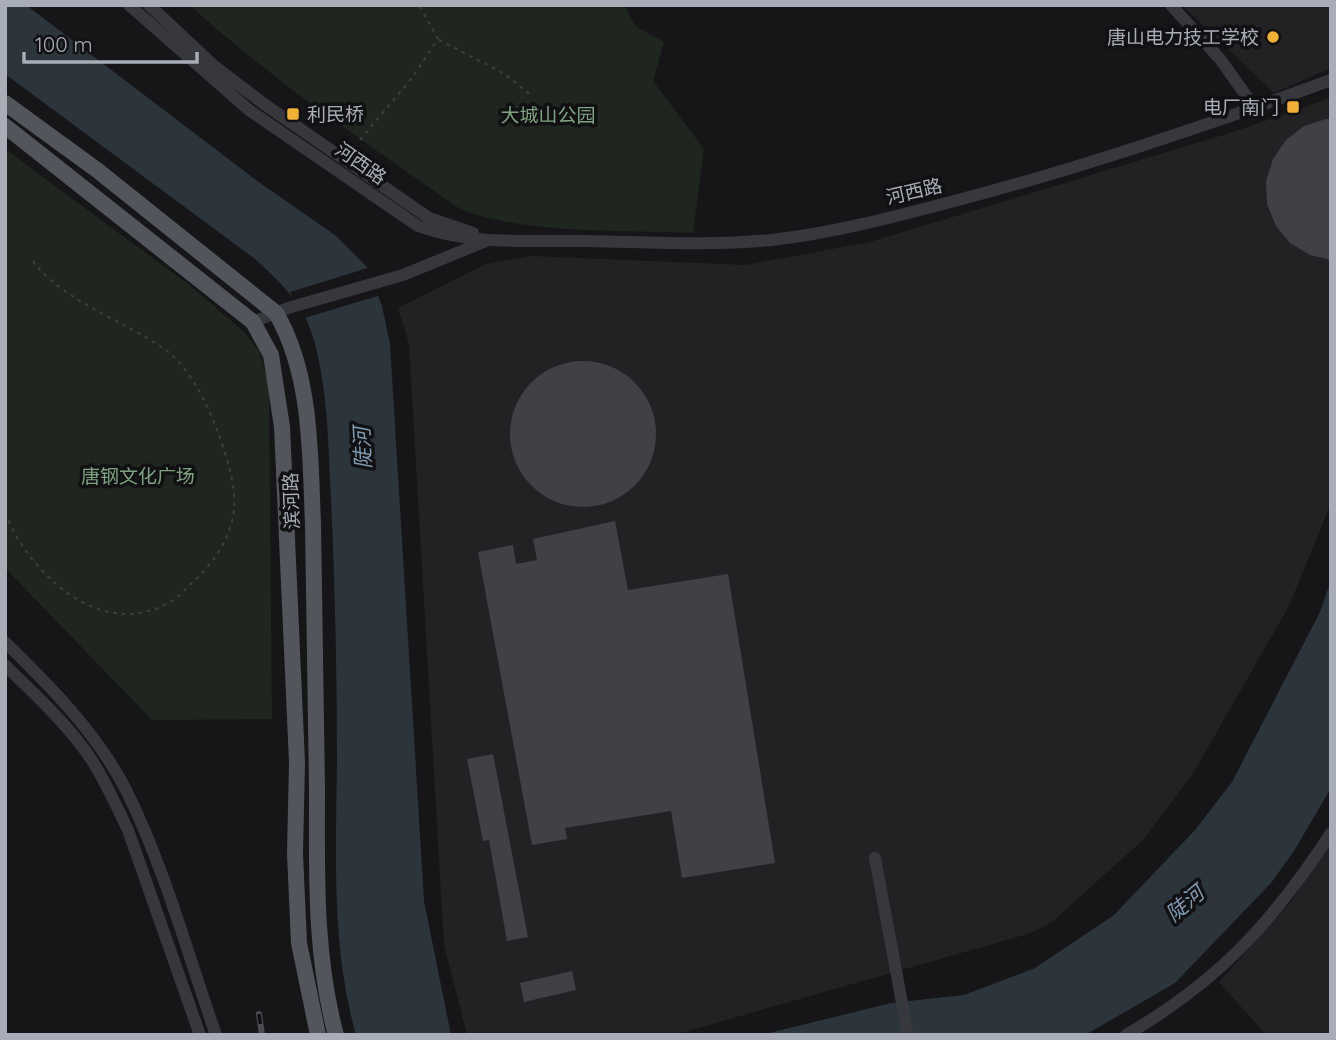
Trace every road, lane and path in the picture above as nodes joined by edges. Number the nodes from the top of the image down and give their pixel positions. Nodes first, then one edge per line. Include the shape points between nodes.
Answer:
1 (129, 5) edge
2 (149, 5) edge
3 (419, 5) edge
4 (1171, 5) edge
5 (439, 40) junction
6 (1331, 80) edge
7 (533, 97) dead end
8 (5, 103) edge
9 (1255, 108) junction
10 (5, 126) edge
11 (360, 140) dead end
12 (490, 240) junction
13 (32, 260) dead end
14 (282, 310) junction
15 (253, 322) junction
16 (5, 513) edge
17 (5, 642) edge
18 (5, 665) edge
19 (1331, 833) edge
20 (875, 858) dead end
21 (201, 1035) edge
22 (216, 1035) edge
23 (318, 1035) edge
24 (336, 1035) edge
25 (908, 1035) edge
26 (1126, 1035) edge

1 - 12 street, 河西路 via 249,110 418,226 440,234
2 - 12 street, 河西路 via 213,65 264,104 429,218
3 - 5 path
4 - 9 street via 1220,59
5 - 7 path via 505,74
5 - 11 path
6 - 9 street, 河西路
8 - 14 main road, 滨河路
9 - 12 street, 河西路 via 1053,176 904,214 773,240
10 - 15 main road, 滨河路
12 - 14 street via 380,282
13 - 16 path via 61,287 170,353 205,401 234,484 234,510 226,540 208,567 171,602 150,611 114,614 80,603 61,589 23,544
14 - 15 street
14 - 24 main road, 滨河路 via 300,367 311,473 317,929
15 - 23 main road, 滨河路 via 271,355 282,427 297,762 299,943
17 - 22 street via 72,710 125,788
18 - 21 street via 60,720 92,761 112,798 128,830
19 - 26 street via 1263,927 1209,980
20 - 25 street

